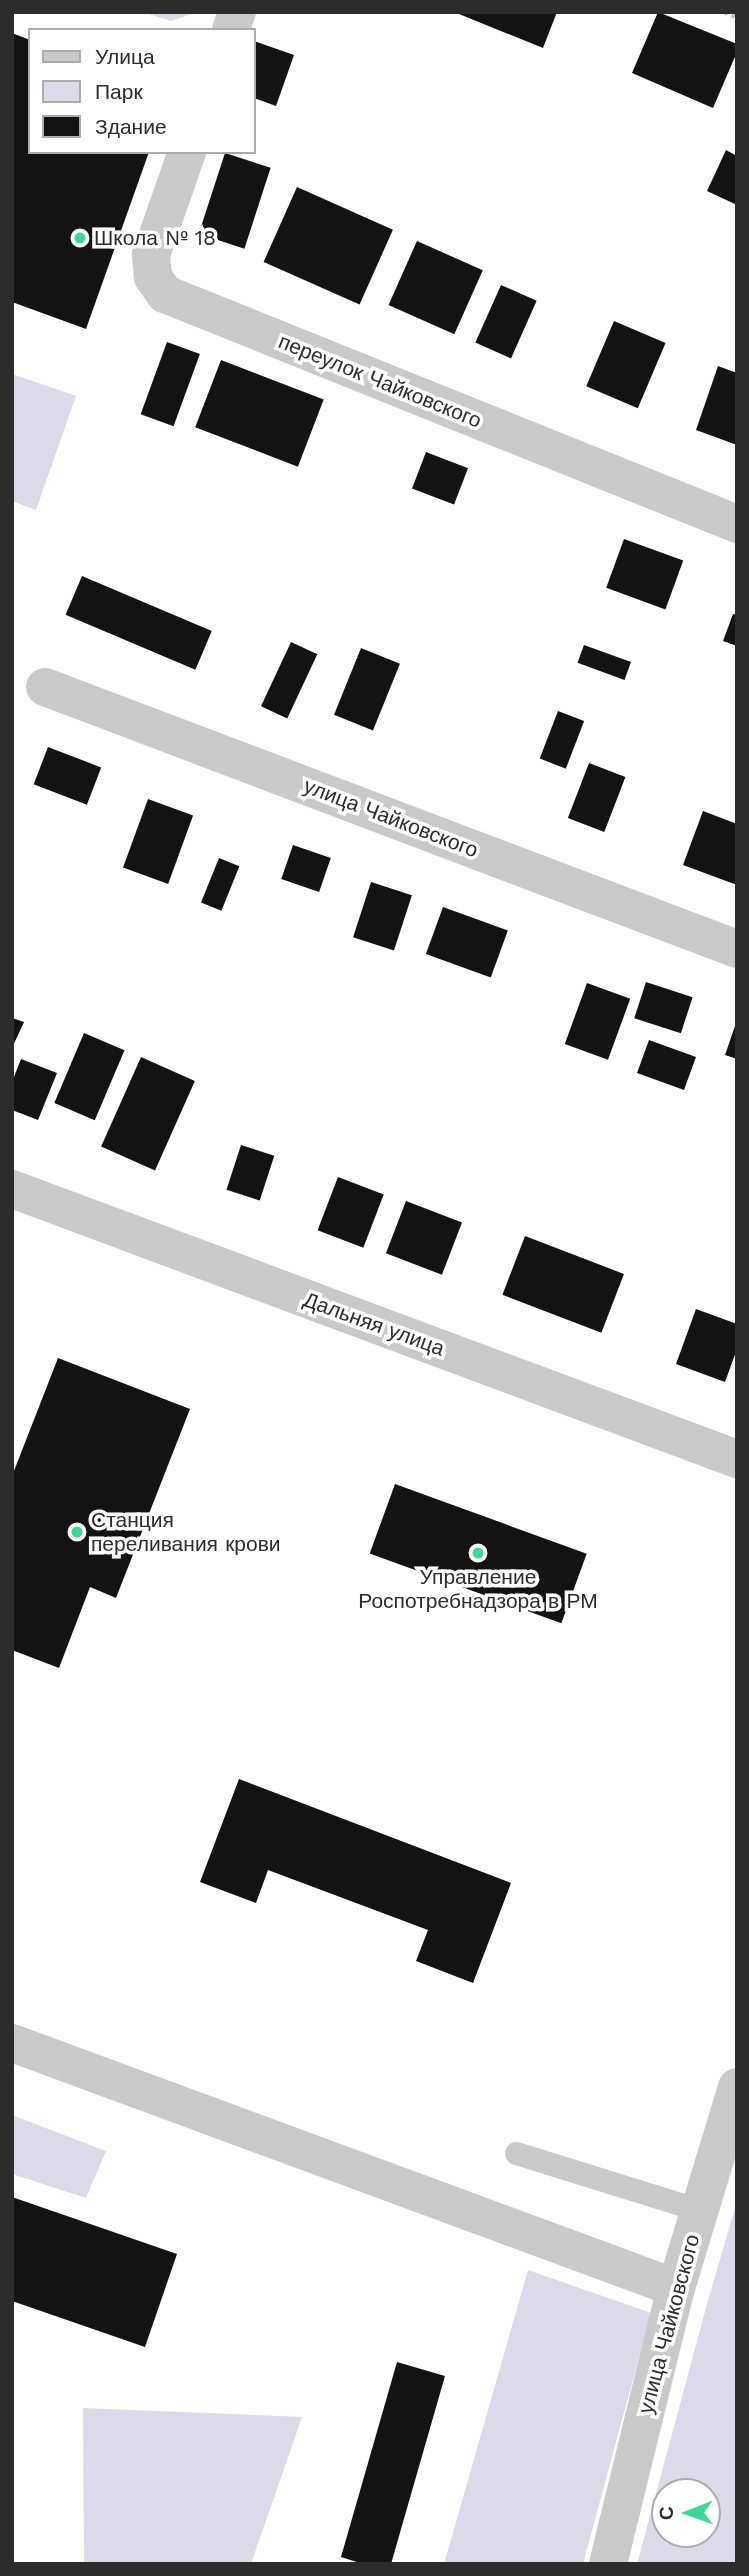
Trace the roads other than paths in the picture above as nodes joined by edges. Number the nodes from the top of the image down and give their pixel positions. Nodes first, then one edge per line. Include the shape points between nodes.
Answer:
1 (186, 154) edge
2 (737, 524) edge
3 (45, 687) dead end
4 (737, 949) edge
5 (12, 1189) edge
6 (737, 1459) edge
7 (12, 2043) edge
8 (737, 2087) edge
9 (516, 2153) dead end
10 (699, 2210) junction
11 (676, 2288) junction
12 (608, 2564) edge

1 - 2 street, переулок Чайковского via 151,255 153,277 165,294
3 - 4 street, улица Чайковского
5 - 6 street, Дальняя улица
7 - 11 street
8 - 10 street, улица Чайковского
9 - 10 lane
10 - 11 street, улица Чайковского
11 - 12 street, улица Чайковского

